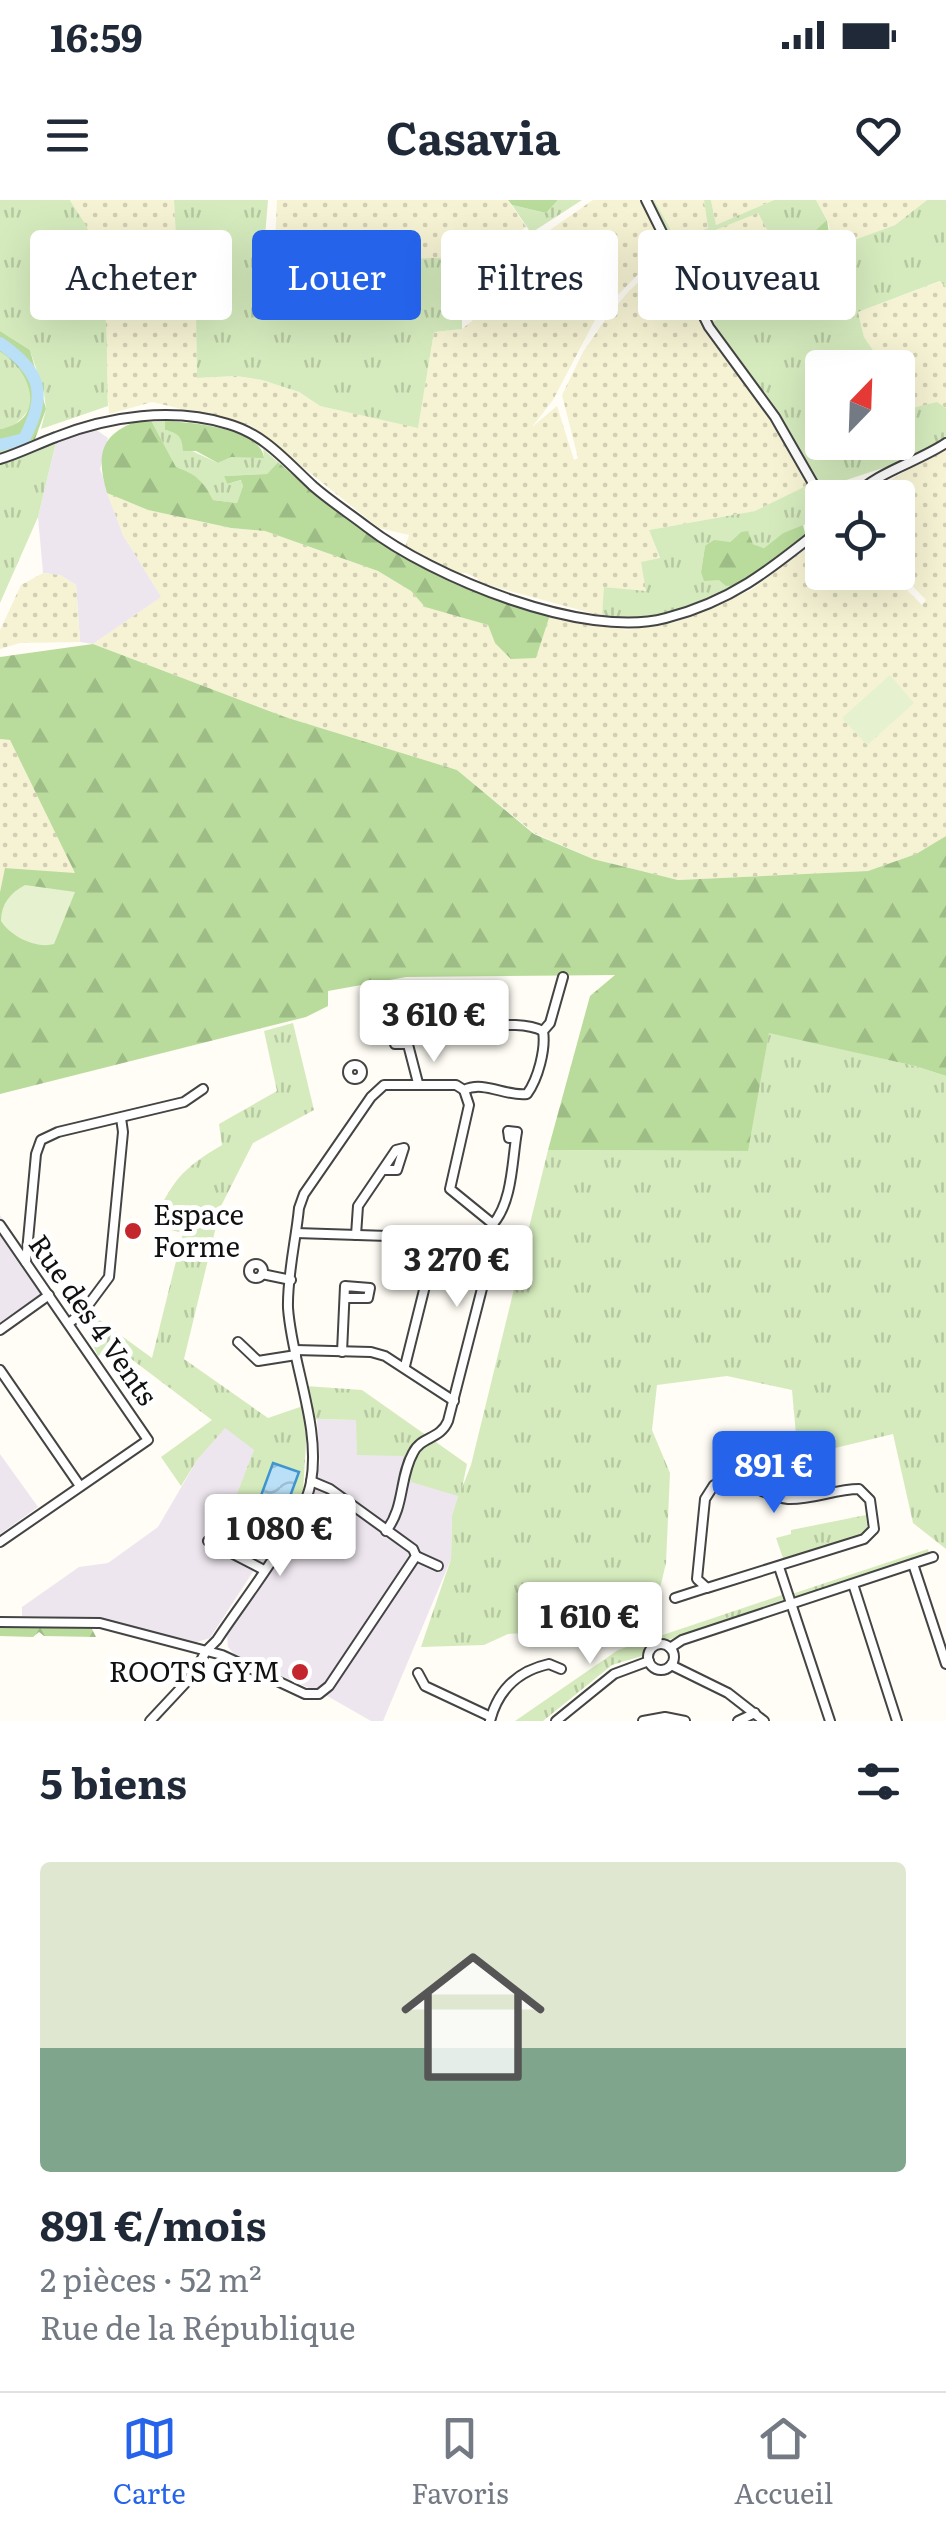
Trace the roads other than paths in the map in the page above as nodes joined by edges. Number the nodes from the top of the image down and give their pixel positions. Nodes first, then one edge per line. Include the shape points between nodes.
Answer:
1 (646, 200) edge
2 (946, 443) edge
3 (0, 459) edge
4 (811, 480) edge
5 (876, 480) edge
6 (805, 541) edge
7 (563, 978) dead end
8 (482, 1027) dead end
9 (543, 1031) junction
10 (407, 1044) dead end
11 (360, 1077) dead end
12 (418, 1084) junction
13 (202, 1089) dead end
14 (464, 1090) junction
15 (371, 1097) junction
16 (121, 1118) junction
17 (516, 1138) dead end
18 (384, 1170) dead end
19 (494, 1224) junction
20 (0, 1225) edge
21 (296, 1233) junction
22 (356, 1235) junction
23 (26, 1262) junction
24 (262, 1274) dead end
25 (291, 1280) junction
26 (49, 1295) junction
27 (344, 1298) dead end
28 (69, 1323) junction
29 (0, 1330) edge
30 (238, 1342) dead end
31 (342, 1352) junction
32 (295, 1353) junction
33 (404, 1366) junction
34 (0, 1370) edge
35 (454, 1401) junction
36 (311, 1481) junction
37 (80, 1486) junction
38 (386, 1530) junction
39 (1, 1540) edge
40 (208, 1541) dead end
41 (416, 1556) junction
42 (933, 1558) dead end
43 (914, 1564) junction
44 (438, 1566) dead end
45 (779, 1567) junction
46 (264, 1570) junction
47 (852, 1584) junction
48 (706, 1588) junction
49 (675, 1598) dead end
50 (791, 1604) junction
51 (0, 1622) edge
52 (670, 1648) junction
53 (206, 1651) junction
54 (945, 1657) edge
55 (649, 1661) junction
56 (671, 1664) junction
57 (561, 1669) dead end
58 (418, 1673) dead end
59 (756, 1713) junction
60 (491, 1719) edge
61 (150, 1721) edge
62 (556, 1721) edge
63 (643, 1721) edge
64 (685, 1721) edge
65 (738, 1721) edge
66 (764, 1721) edge
67 (830, 1721) edge
68 (897, 1721) edge

1 - 4 street via 709,327
2 - 5 street
3 - 6 street via 112,419 226,423 255,435 328,498 424,564 481,589 588,618 653,621 726,596
7 - 9 street
8 - 9 street
9 - 14 street via 527,1094
10 - 12 street
11 - 15 street
12 - 14 street
12 - 15 street via 384,1085
13 - 16 street via 184,1102
14 - 19 street via 469,1105 450,1189
15 - 21 street via 304,1194
16 - 23 street via 42,1140
16 - 28 street via 109,1277
17 - 19 street via 502,1215
18 - 22 street via 358,1206
19 - 35 street
20 - 23 street, Rue des 4 Vents
21 - 22 street
21 - 25 street
22 - 33 street via 419,1237 433,1249
23 - 26 street, Rue des 4 Vents
24 - 25 street
25 - 32 street
26 - 28 street, Rue des 4 Vents
26 - 29 street
27 - 31 street
28 - 37 street, Rue des 4 Vents via 148,1440
30 - 32 street via 258,1361
31 - 32 street
31 - 33 street via 378,1354
32 - 36 street via 314,1434
33 - 35 street
34 - 37 street
35 - 38 street via 444,1430 412,1454 398,1514
36 - 38 street
36 - 46 street via 300,1514
37 - 39 street
38 - 41 street
40 - 46 street
41 - 44 street
41 - 53 street via 320,1694 305,1694
42 - 43 street
43 - 47 street
43 - 54 street
45 - 48 street
45 - 48 street via 869,1536 874,1526 867,1494 856,1488 793,1499 736,1480 718,1483 704,1504 697,1579
45 - 50 street
46 - 53 street
47 - 50 street
47 - 68 street
48 - 49 street
50 - 52 street
50 - 67 street
51 - 53 street via 100,1623
52 - 55 street via 656,1646
52 - 56 street
53 - 61 street
55 - 56 street via 659,1669
55 - 62 street via 614,1674
56 - 59 street
57 - 60 street via 548,1664 518,1676 500,1694
58 - 60 street via 426,1686
59 - 65 street
59 - 66 street
63 - 64 street

